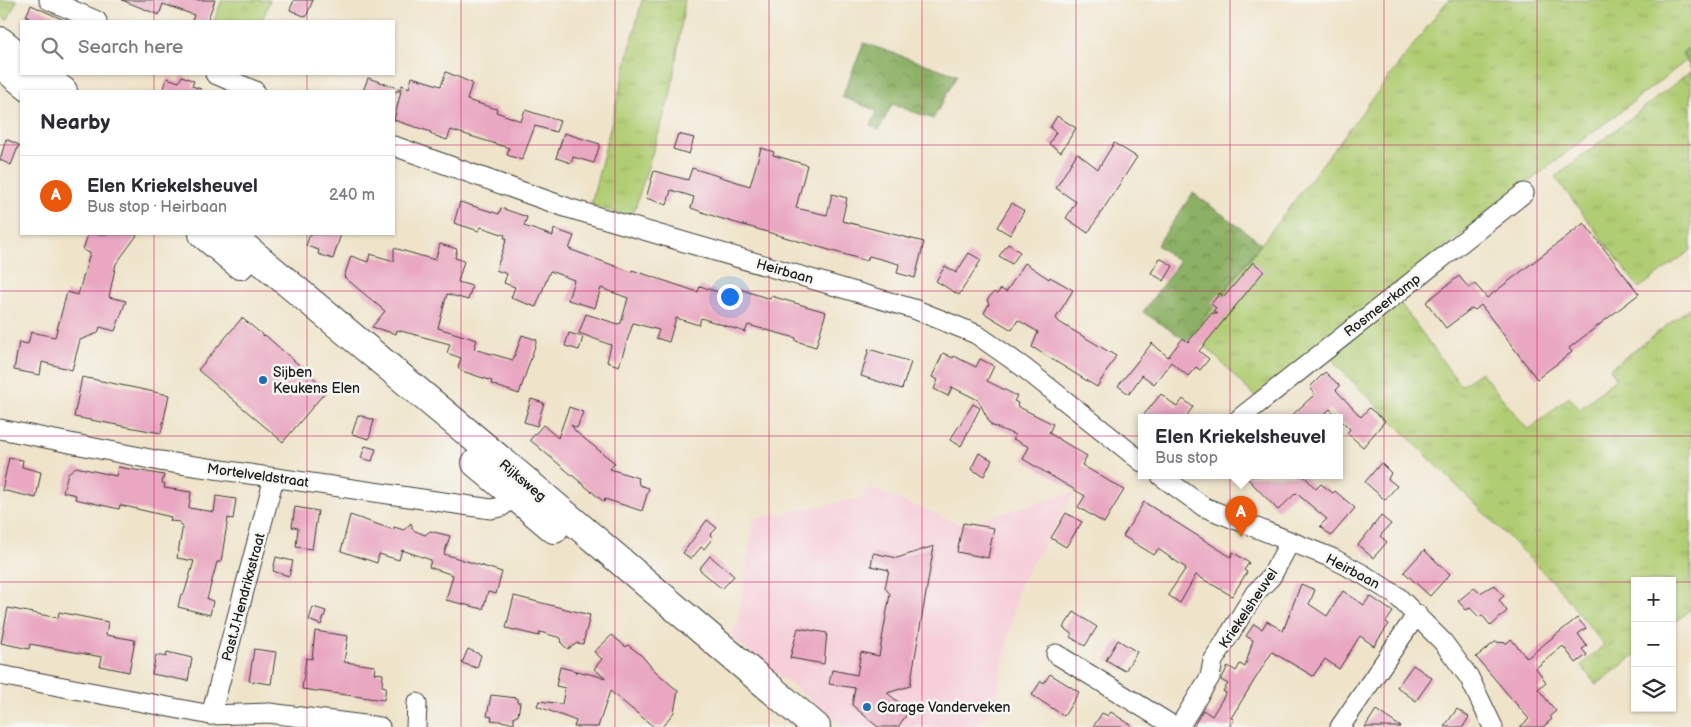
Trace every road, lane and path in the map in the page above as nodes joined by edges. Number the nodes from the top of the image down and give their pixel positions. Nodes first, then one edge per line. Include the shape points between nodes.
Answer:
1 (49, 0) edge
2 (95, 20) edge
3 (0, 41) edge
4 (20, 57) edge
5 (0, 64) edge
6 (42, 75) edge
7 (217, 75) edge
8 (32, 90) edge
9 (62, 90) edge
10 (252, 90) edge
11 (395, 146) edge
12 (1524, 193) dead end
13 (204, 235) edge
14 (230, 235) edge
15 (1245, 414) edge
16 (0, 429) edge
17 (1138, 459) edge
18 (274, 478) junction
19 (1167, 479) edge
20 (514, 497) junction
21 (1290, 542) junction
22 (1417, 614) junction
23 (1056, 654) dead end
24 (0, 675) edge
25 (417, 703) dead end
26 (211, 715) junction
27 (380, 727) edge
28 (416, 727) edge
29 (790, 727) edge
30 (816, 727) edge
31 (1177, 727) edge
32 (1340, 727) edge
33 (1493, 727) edge

1 - 2 street
3 - 4 main road
5 - 8 main road
6 - 9 main road
7 - 10 street
11 - 17 street, Heirbaan via 568,208 914,309 976,334 1023,367
12 - 15 street, Rosmeerkamp
13 - 20 main road, Rijksweg
14 - 30 main road, Rijksweg
16 - 18 street, Mortelveldstraat via 160,461
18 - 20 street, Mortelveldstraat via 491,509 501,507
18 - 26 street, Past.J.Hendrikxstraat
19 - 21 street, Heirbaan via 1204,507
20 - 29 main road, Rijksweg
21 - 22 street, Heirbaan via 1364,575 1397,596
21 - 31 street, Kriekelsheuvel via 1271,577 1255,593 1213,661 1210,677
22 - 32 street
22 - 33 street, Heirbaan via 1469,677
23 - 31 street, Kriekelsheuvel
24 - 26 street
25 - 28 street
26 - 27 street via 269,713

